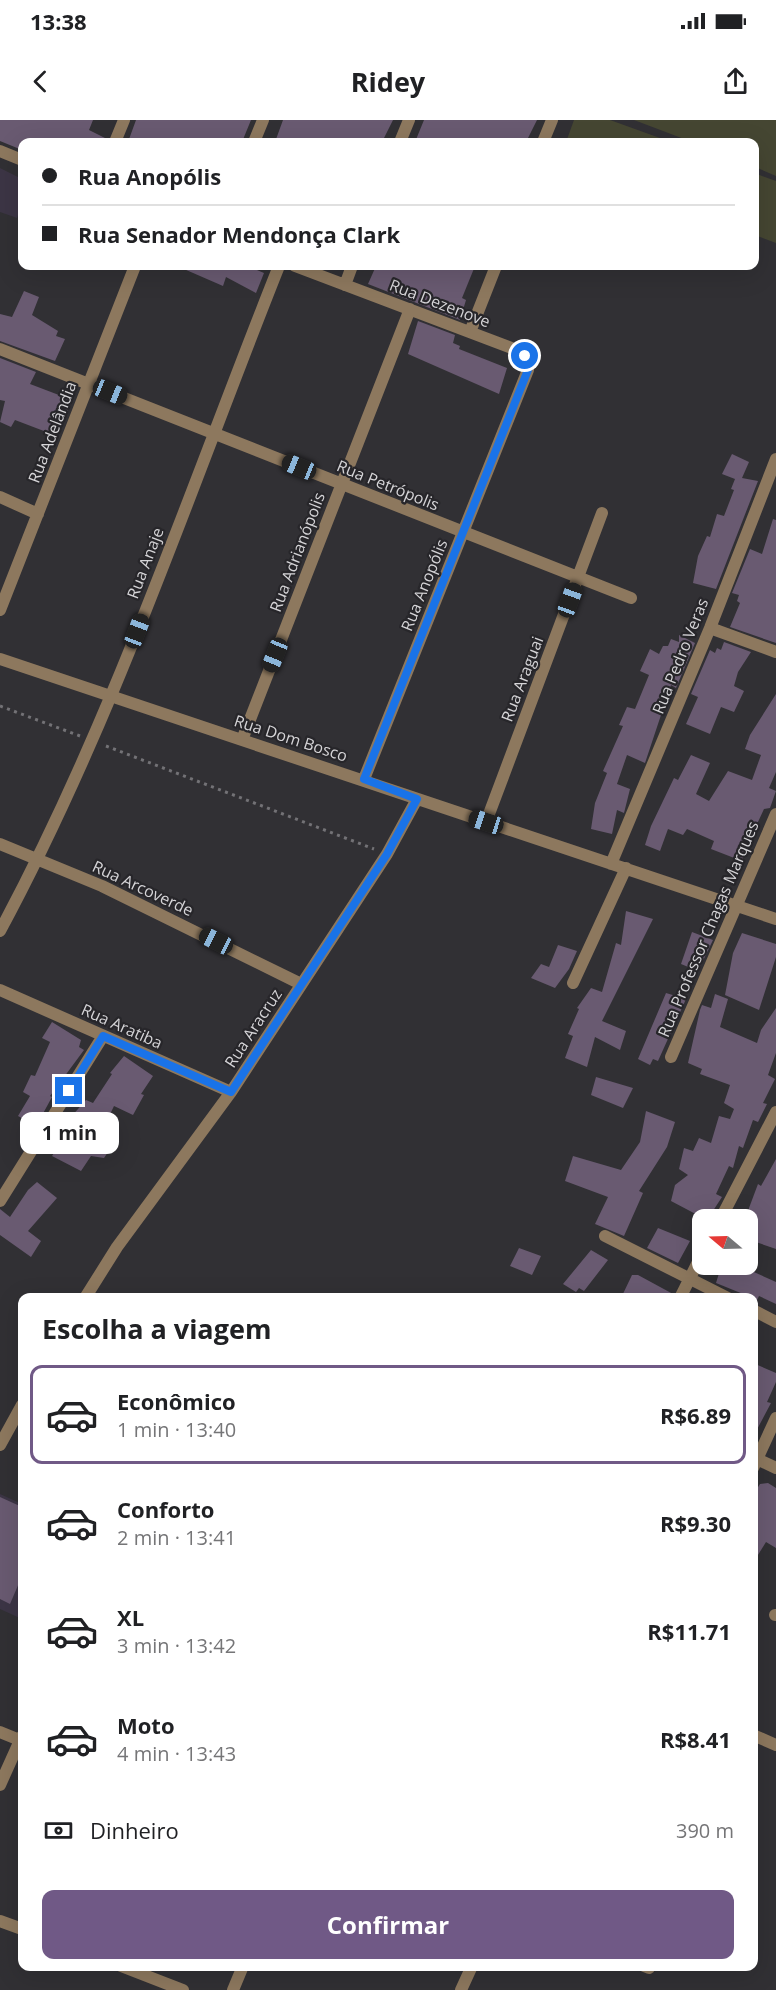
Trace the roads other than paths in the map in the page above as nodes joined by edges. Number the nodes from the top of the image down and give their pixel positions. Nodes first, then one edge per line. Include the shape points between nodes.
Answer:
1 (124, 120) edge
2 (263, 120) edge
3 (409, 120) edge
4 (552, 120) edge
5 (117, 138) edge
6 (256, 138) edge
7 (402, 138) edge
8 (545, 138) edge
9 (0, 151) edge
10 (18, 158) edge
11 (133, 270) edge
12 (277, 270) edge
13 (306, 270) edge
14 (351, 270) edge
15 (494, 270) edge
16 (345, 285) junction
17 (410, 309) junction
18 (470, 332) junction
19 (0, 348) edge
20 (528, 370) joint
21 (89, 384) junction
22 (212, 433) junction
23 (776, 459) edge
24 (342, 484) junction
25 (0, 497) edge
26 (602, 513) dead end
27 (38, 514) junction
28 (463, 532) junction
29 (578, 577) junction
30 (630, 598) dead end
31 (0, 610) edge
32 (710, 628) junction
33 (776, 652) edge
34 (0, 659) edge
35 (112, 697) junction
36 (242, 740) junction
37 (364, 779) junction
38 (417, 799) junction
39 (776, 814) edge
40 (486, 822) junction
41 (0, 843) edge
42 (39, 858) junction
43 (611, 864) junction
44 (626, 868) junction
45 (738, 905) junction
46 (776, 919) edge
47 (0, 931) edge
48 (573, 983) dead end
49 (301, 984) junction
50 (0, 990) edge
51 (103, 1036) junction
52 (671, 1057) dead end
53 (231, 1092) junction
54 (776, 1112) edge
55 (0, 1201) edge
56 (726, 1209) edge
57 (605, 1236) dead end
58 (692, 1272) edge
59 (689, 1278) junction
60 (88, 1293) edge
61 (682, 1293) edge
62 (718, 1293) edge
63 (758, 1313) edge
64 (776, 1322) edge
65 (18, 1412) edge
66 (776, 1418) edge
67 (0, 1445) edge
68 (758, 1457) edge
69 (758, 1464) edge
70 (776, 1468) edge
71 (0, 1732) edge
72 (758, 1737) edge
73 (18, 1738) edge
74 (776, 1745) edge
75 (18, 1747) edge
76 (0, 1785) edge
77 (0, 1921) edge
78 (18, 1928) edge
79 (134, 1971) edge
80 (241, 1971) edge
81 (470, 1971) edge
82 (183, 1990) edge
83 (233, 1990) edge
84 (461, 1990) edge

1 - 5 street
2 - 6 street
3 - 7 street
4 - 8 street
9 - 10 street
11 - 21 street, Rua Adelândia
12 - 22 street, Rua Anaje
13 - 16 street, Rua Dezenove
14 - 16 street
15 - 18 street
16 - 17 street, Rua Dezenove
17 - 18 street, Rua Dezenove
17 - 24 street, Rua Adrianópolis
18 - 20 street, Rua Dezenove via 523,353
19 - 21 street, Rua Petrópolis
20 - 28 street, Rua Anopólis
21 - 22 street, Rua Petrópolis
21 - 27 street, Rua Adelândia
22 - 24 street, Rua Petrópolis
22 - 35 street, Rua Anaje
23 - 32 street, Rua Pedro Veras
24 - 28 street, Rua Petrópolis
24 - 36 street, Rua Adrianópolis
25 - 27 street
26 - 29 street, Rua Araguai
27 - 31 street, Rua Adelândia
28 - 29 street, Rua Petrópolis
28 - 37 street, Rua Anopólis
29 - 30 street, Rua Petrópolis
29 - 40 street, Rua Araguai
32 - 33 street
32 - 43 street, Rua Pedro Veras
34 - 35 street, Rua Dom Bosco
35 - 36 street, Rua Dom Bosco
35 - 42 street, Rua Anaje
36 - 37 street, Rua Dom Bosco
37 - 38 street, Rua Dom Bosco
38 - 40 street, Rua Dom Bosco
38 - 49 street, Rua Aracruz via 387,854
39 - 45 street, Rua Professor Chagas Marques
40 - 43 street, Rua Dom Bosco
41 - 42 street, Rua Arcoverde
42 - 47 street, Rua Anaje
42 - 49 street, Rua Arcoverde
43 - 44 street, Rua Dom Bosco
44 - 45 street, Rua Dom Bosco
44 - 48 street
45 - 46 street, Rua Dom Bosco
45 - 52 street, Rua Professor Chagas Marques
49 - 53 street, Rua Aracruz
50 - 51 street, Rua Aratiba
51 - 53 street, Rua Aratiba
51 - 55 street
53 - 60 street, Rua Aracruz via 117,1247
54 - 56 street
57 - 59 street
58 - 59 street
59 - 61 street
59 - 62 street
63 - 64 street
65 - 67 street
66 - 68 street
69 - 70 street
71 - 73 street
72 - 74 street
75 - 76 street
77 - 78 street
79 - 82 street
80 - 83 street
81 - 84 street

